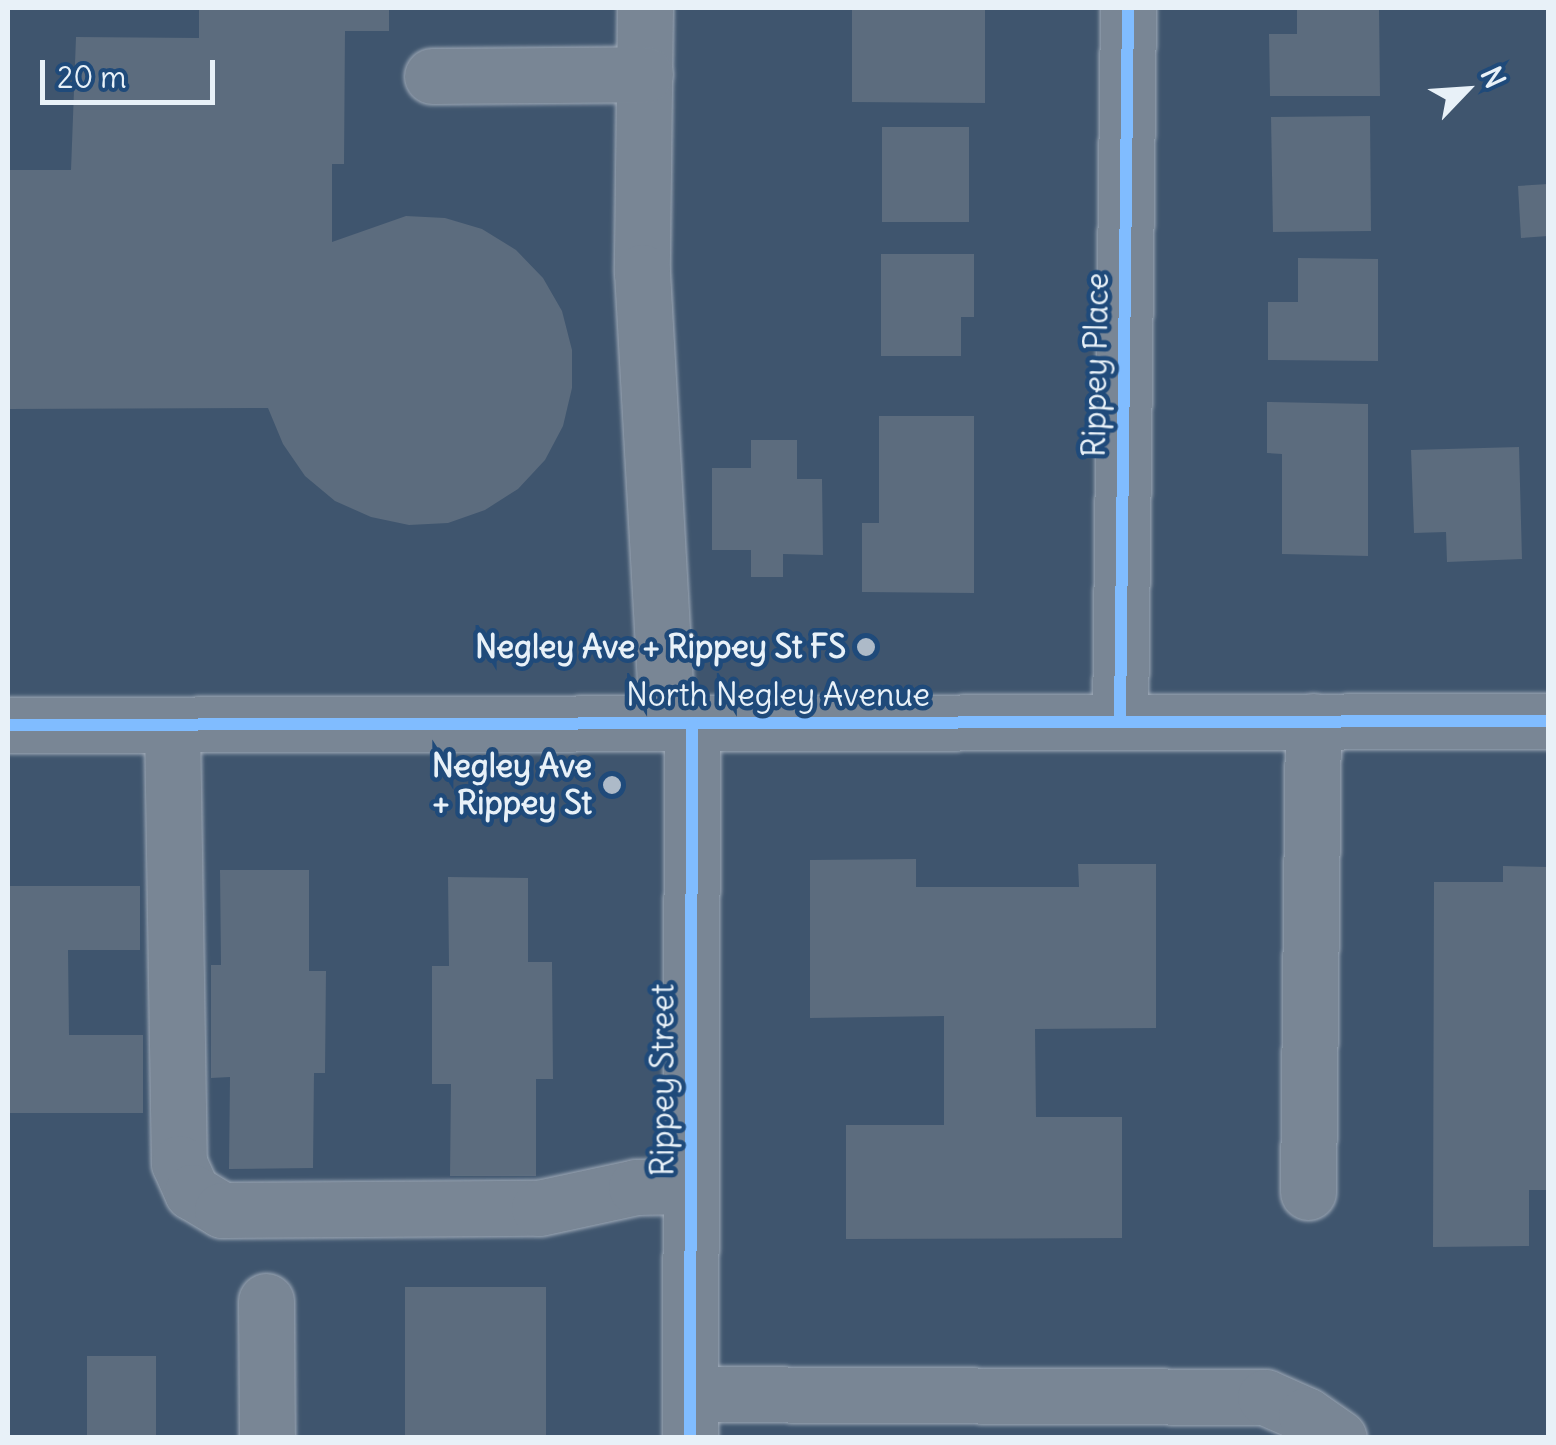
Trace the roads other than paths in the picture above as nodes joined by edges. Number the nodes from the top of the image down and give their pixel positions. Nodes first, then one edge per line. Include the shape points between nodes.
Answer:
1 (645, 8) edge
2 (1128, 8) edge
3 (645, 74) junction
4 (432, 76) dead end
5 (1313, 721) junction
6 (1548, 721) edge
7 (1120, 722) junction
8 (679, 723) junction
9 (172, 724) junction
10 (8, 725) edge
11 (690, 1186) junction
12 (1308, 1192) dead end
13 (266, 1301) dead end
14 (690, 1416) edge
15 (267, 1438) edge
16 (1339, 1438) edge

1 - 3 main road, Rippey Street
2 - 7 main road, Rippey Place
3 - 4 main road
3 - 8 main road, Rippey Street via 642,272
5 - 6 main road, North Negley Avenue
5 - 7 main road, North Negley Avenue
5 - 12 main road
7 - 8 main road, North Negley Avenue
8 - 9 main road, North Negley Avenue
8 - 11 main road, Rippey Street
9 - 10 main road, North Negley Avenue
9 - 11 main road via 179,1163 192,1192 222,1210 539,1208 636,1186
11 - 14 main road, Rippey Street
13 - 15 main road
14 - 16 main road via 1265,1397

